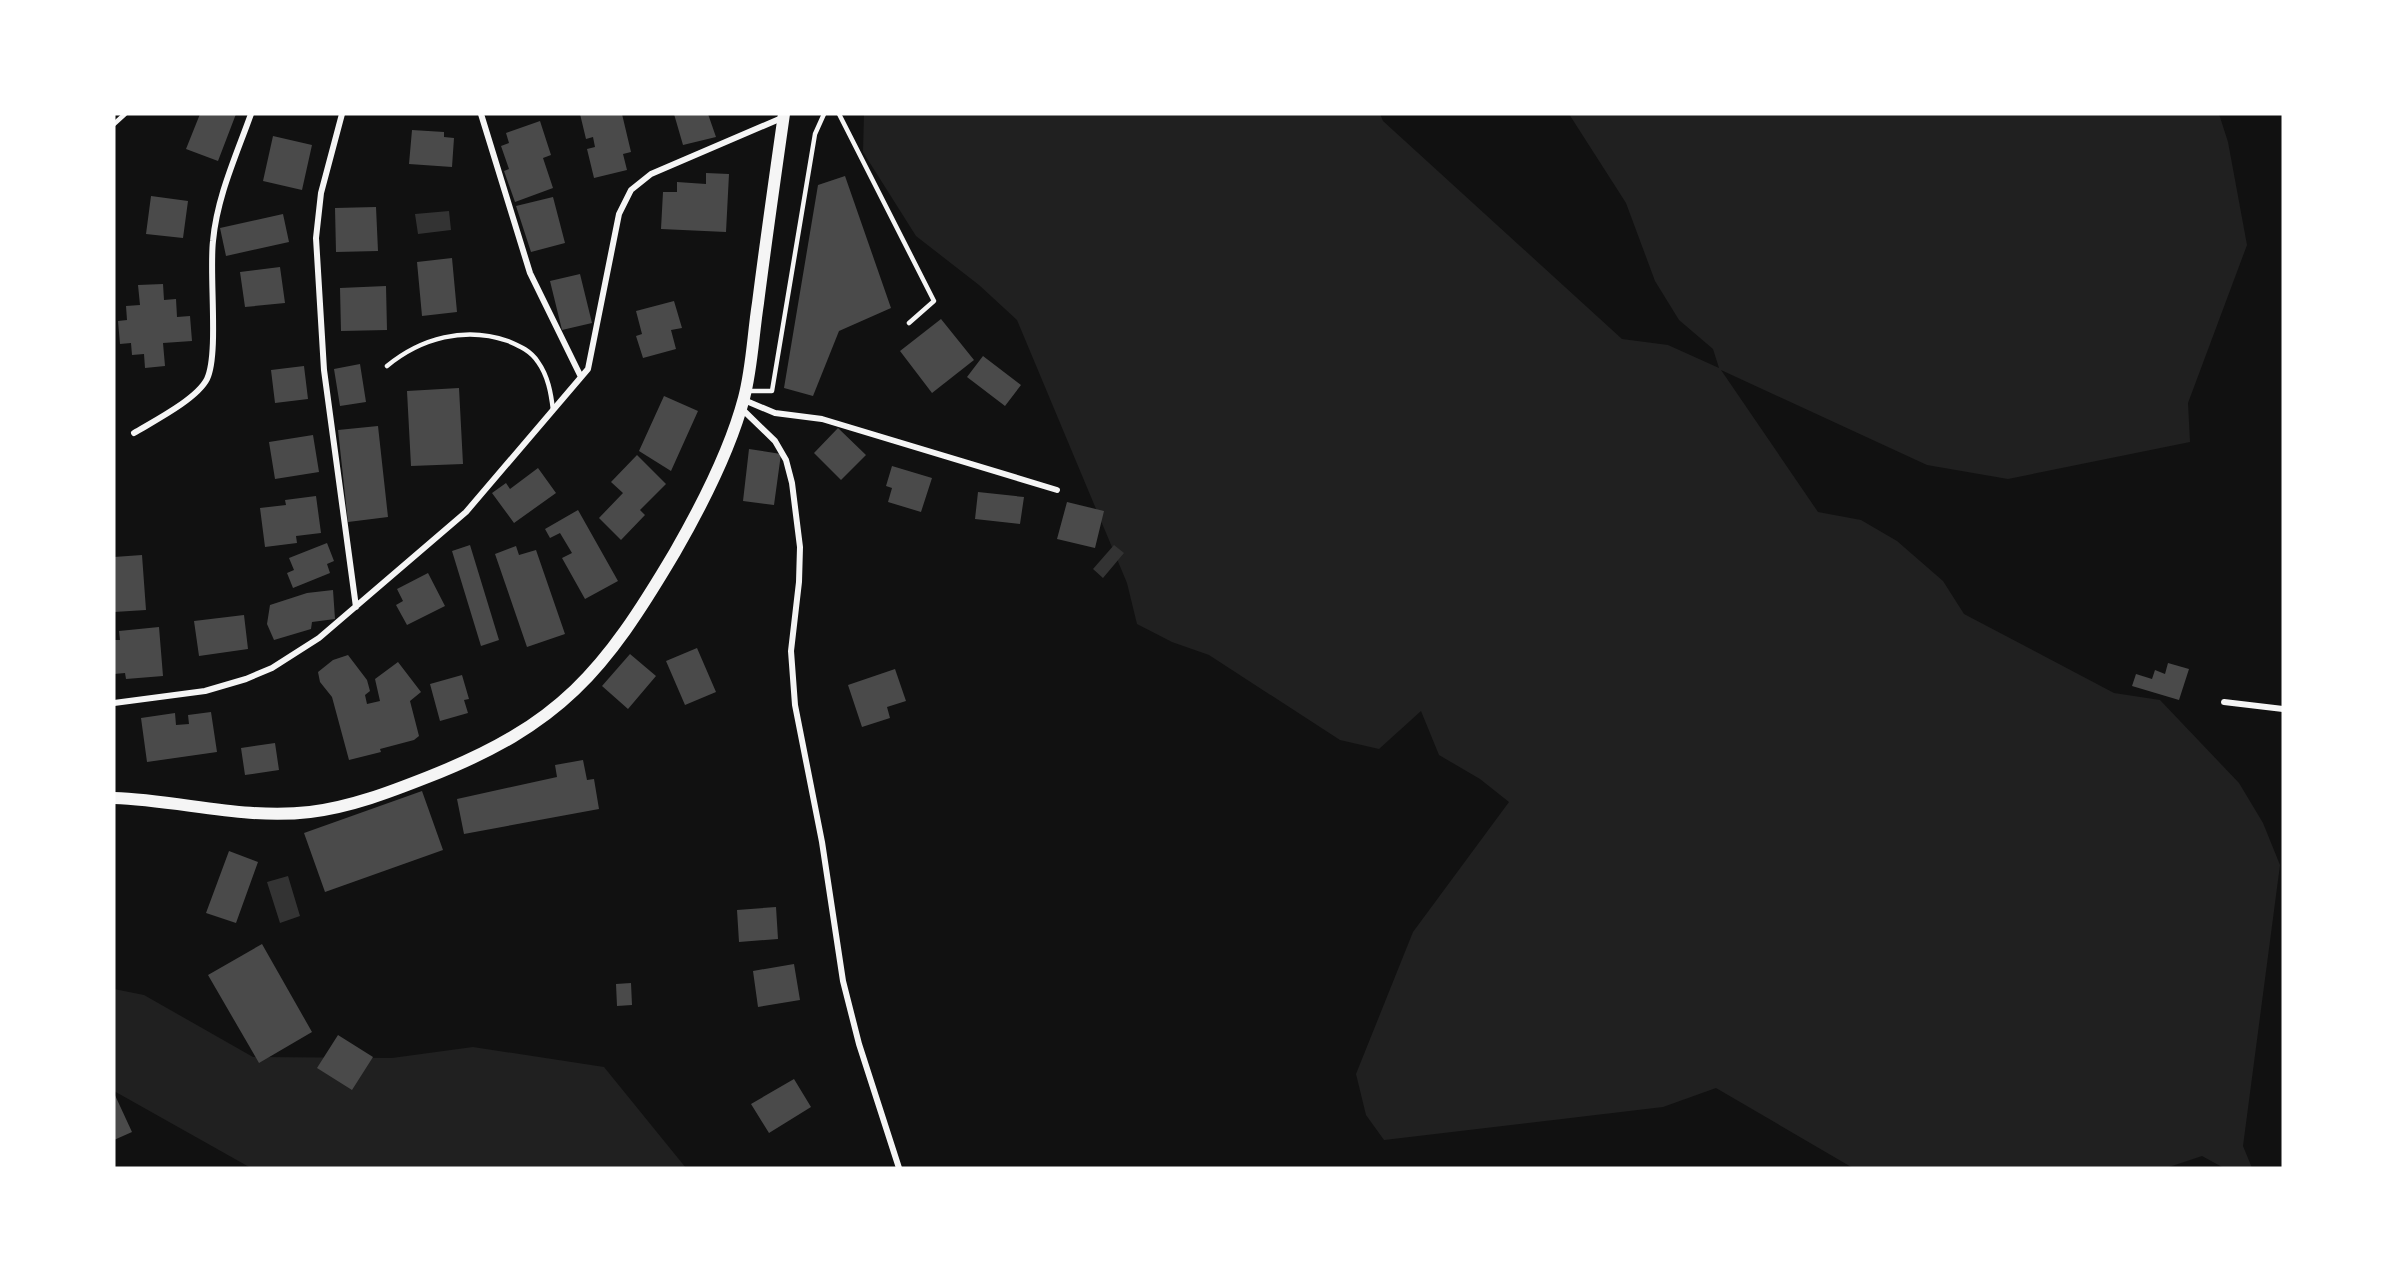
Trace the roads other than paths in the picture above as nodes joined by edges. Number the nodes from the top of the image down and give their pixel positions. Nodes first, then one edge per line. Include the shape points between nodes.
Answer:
1 (125, 114) edge
2 (251, 114) edge
3 (342, 114) edge
4 (481, 114) edge
5 (824, 114) edge
6 (840, 114) edge
7 (784, 115) edge
8 (114, 124) edge
9 (909, 323) dead end
10 (387, 366) dead end
11 (581, 377) junction
12 (743, 400) junction
13 (553, 410) junction
14 (134, 433) dead end
15 (1057, 490) dead end
16 (356, 607) junction
17 (2224, 702) dead end
18 (114, 703) edge
19 (2283, 709) edge
20 (114, 798) edge
21 (899, 1168) edge

1 - 8 lane
2 - 14 street via 215,223 213,355 209,376 192,395
3 - 16 street via 321,193 316,238 324,369
4 - 11 street via 531,273
5 - 12 lane via 815,134 772,391
6 - 9 lane via 934,301
7 - 11 street via 651,174 631,189 619,214 588,369
7 - 12 main road
10 - 13 lane via 410,349 439,338 469,334 496,337 525,349 538,361
11 - 13 street
12 - 15 street via 775,413 822,419
12 - 20 main road via 701,502 633,620 582,684 523,732 485,753 394,790 313,812 251,813
12 - 21 street via 775,441 786,460 792,483 800,547 791,651 795,705 822,842 843,981
13 - 16 street via 466,512
16 - 18 street via 302,650 246,679 186,695
17 - 19 street

